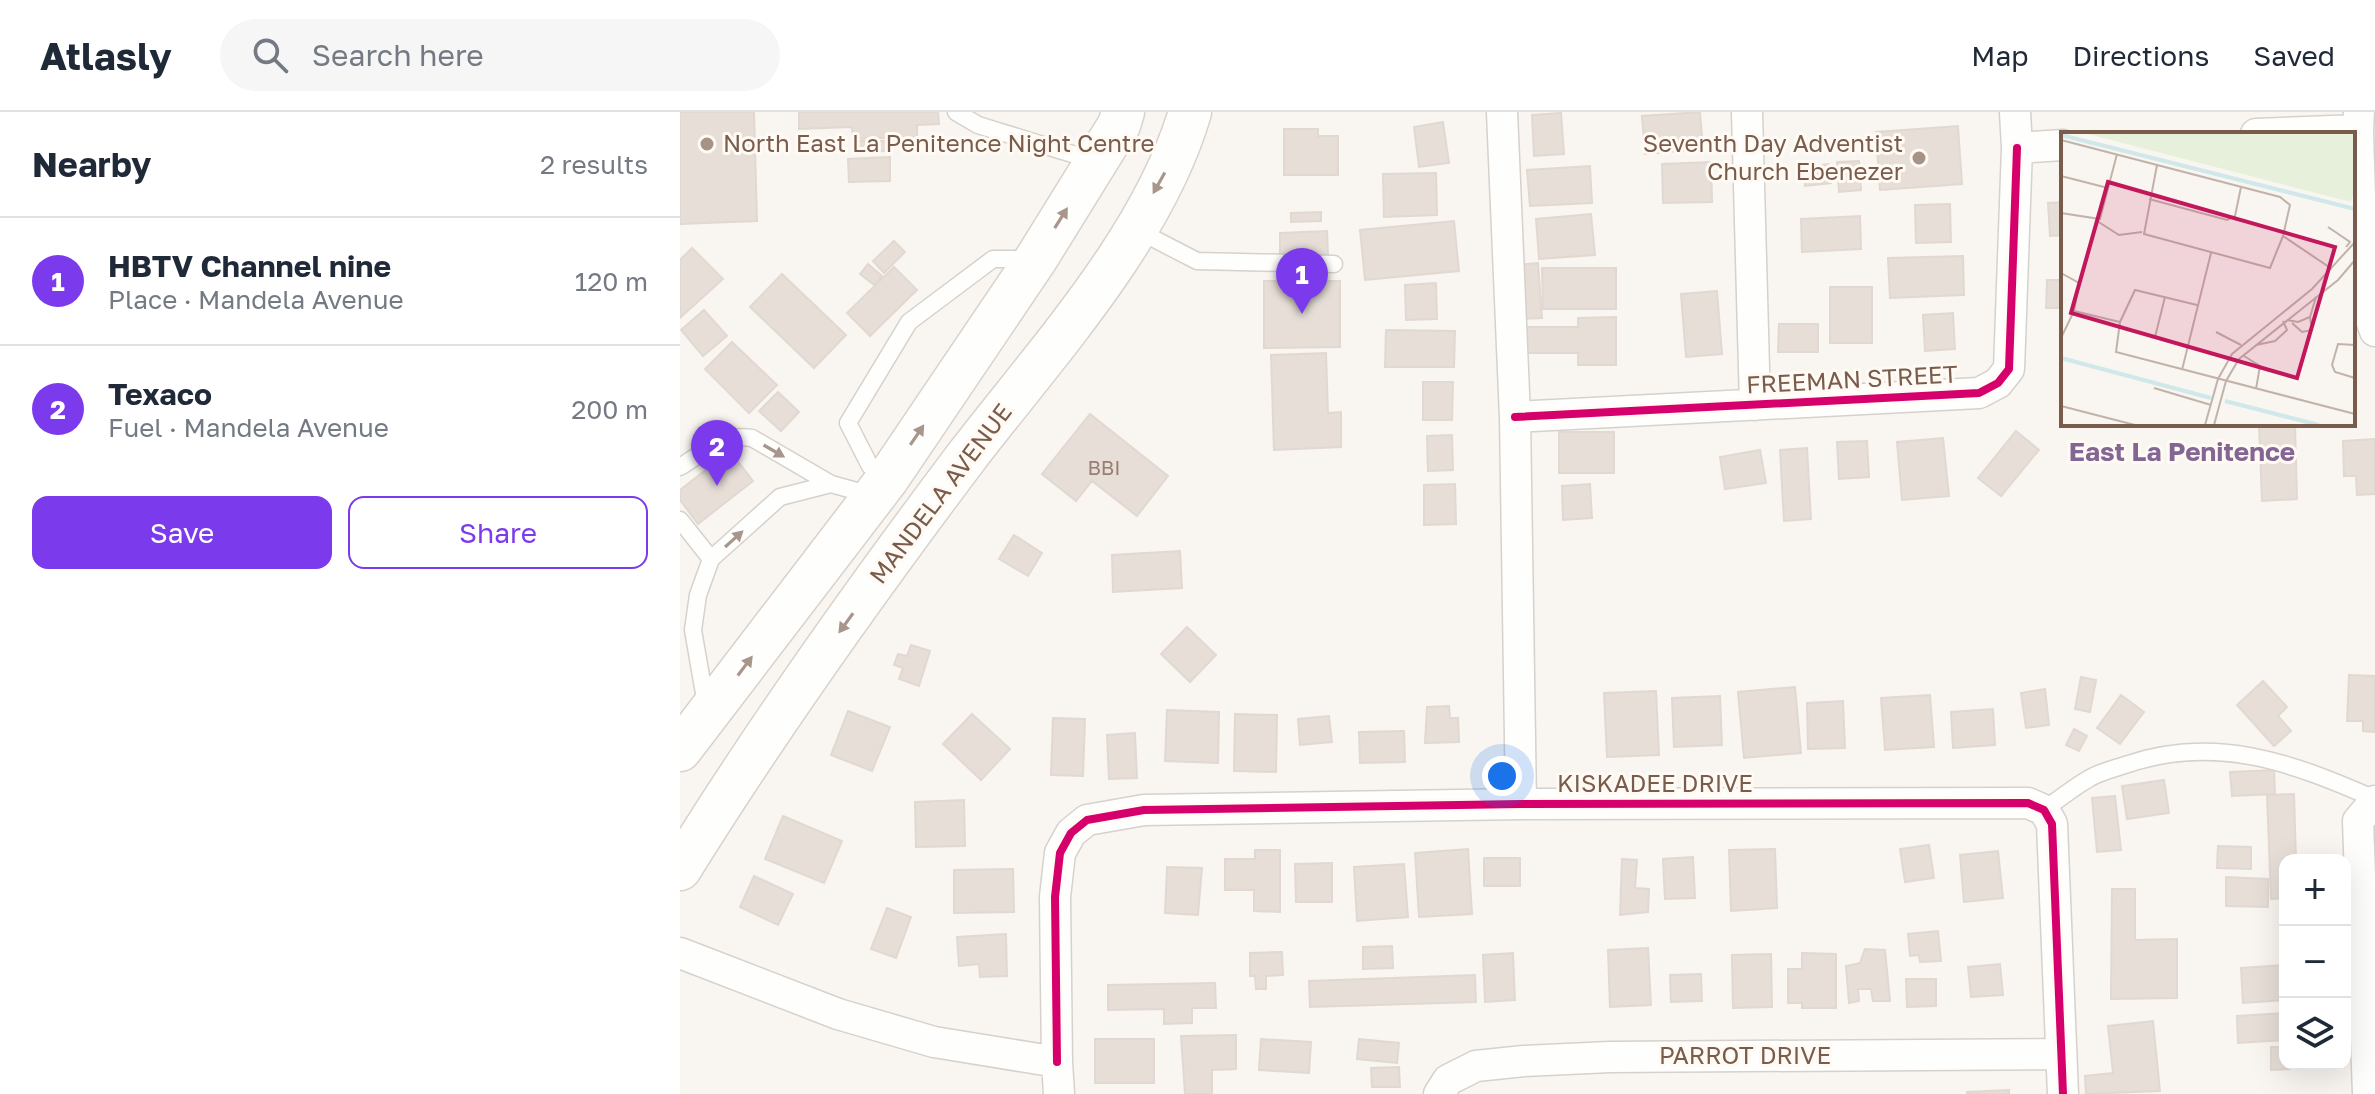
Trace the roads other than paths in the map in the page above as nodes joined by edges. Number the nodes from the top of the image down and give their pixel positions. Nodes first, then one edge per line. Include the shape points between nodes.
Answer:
1 (956, 112) edge
2 (1123, 112) edge
3 (1190, 112) edge
4 (1502, 112) edge
5 (1747, 112) edge
6 (2015, 112) edge
7 (2358, 121) edge
8 (2272, 132) edge
9 (2061, 145) edge
10 (2017, 148) junction
11 (1096, 162) junction
12 (1135, 229) junction
13 (1036, 259) junction
14 (1334, 264) dead end
15 (2375, 331) edge
16 (1755, 405) junction
17 (1515, 417) junction
18 (680, 467) edge
19 (831, 484) junction
20 (881, 487) junction
21 (680, 520) edge
22 (711, 559) junction
23 (707, 715) junction
24 (680, 750) edge
25 (2375, 800) edge
26 (1521, 804) junction
27 (2044, 810) junction
28 (680, 869) edge
29 (680, 953) edge
30 (2371, 1049) edge
31 (2061, 1054) junction
32 (1057, 1062) junction
33 (1059, 1094) edge
34 (1439, 1094) edge
35 (2063, 1094) edge
36 (2368, 1094) edge

1 - 11 lane via 978,125
2 - 11 main road
3 -> 12 main road, MANDELA AVENUE via 1180,146
4 - 17 street
5 - 16 street
6 - 10 street, FREEMAN STREET
7 - 8 street
7 - 15 street via 2363,297
9 - 10 street
10 - 16 street, FREEMAN STREET via 2009,369 1998,383 1979,393
13 -> 11 main road
12 - 14 lane via 1197,261
12 -> 28 main road, MANDELA AVENUE via 752,753
20 -> 13 main road
13 - 20 lane via 993,259 909,322 848,423
16 - 17 street, FREEMAN STREET
17 - 26 street
18 -> 19 lane via 737,435 752,438
19 - 20 lane
22 -> 19 lane via 780,497
23 -> 20 main road
21 - 22 lane
22 - 23 lane via 693,630
23 - 24 main road
25 - 27 lane via 2314,772 2232,751 2194,749 2143,758 2092,776
25 - 30 street via 2358,821
26 - 27 street, KISKADEE DRIVE via 2028,803
26 - 32 street, KISKADEE DRIVE via 1144,810 1087,820 1071,833 1060,853 1055,897
27 - 31 street via 2052,824
29 - 32 street via 851,1018 934,1042
30 - 36 street
31 - 34 street, PARROT DRIVE via 1524,1061 1476,1066 1448,1080
31 - 35 street
32 - 33 street, KISKADEE DRIVE

